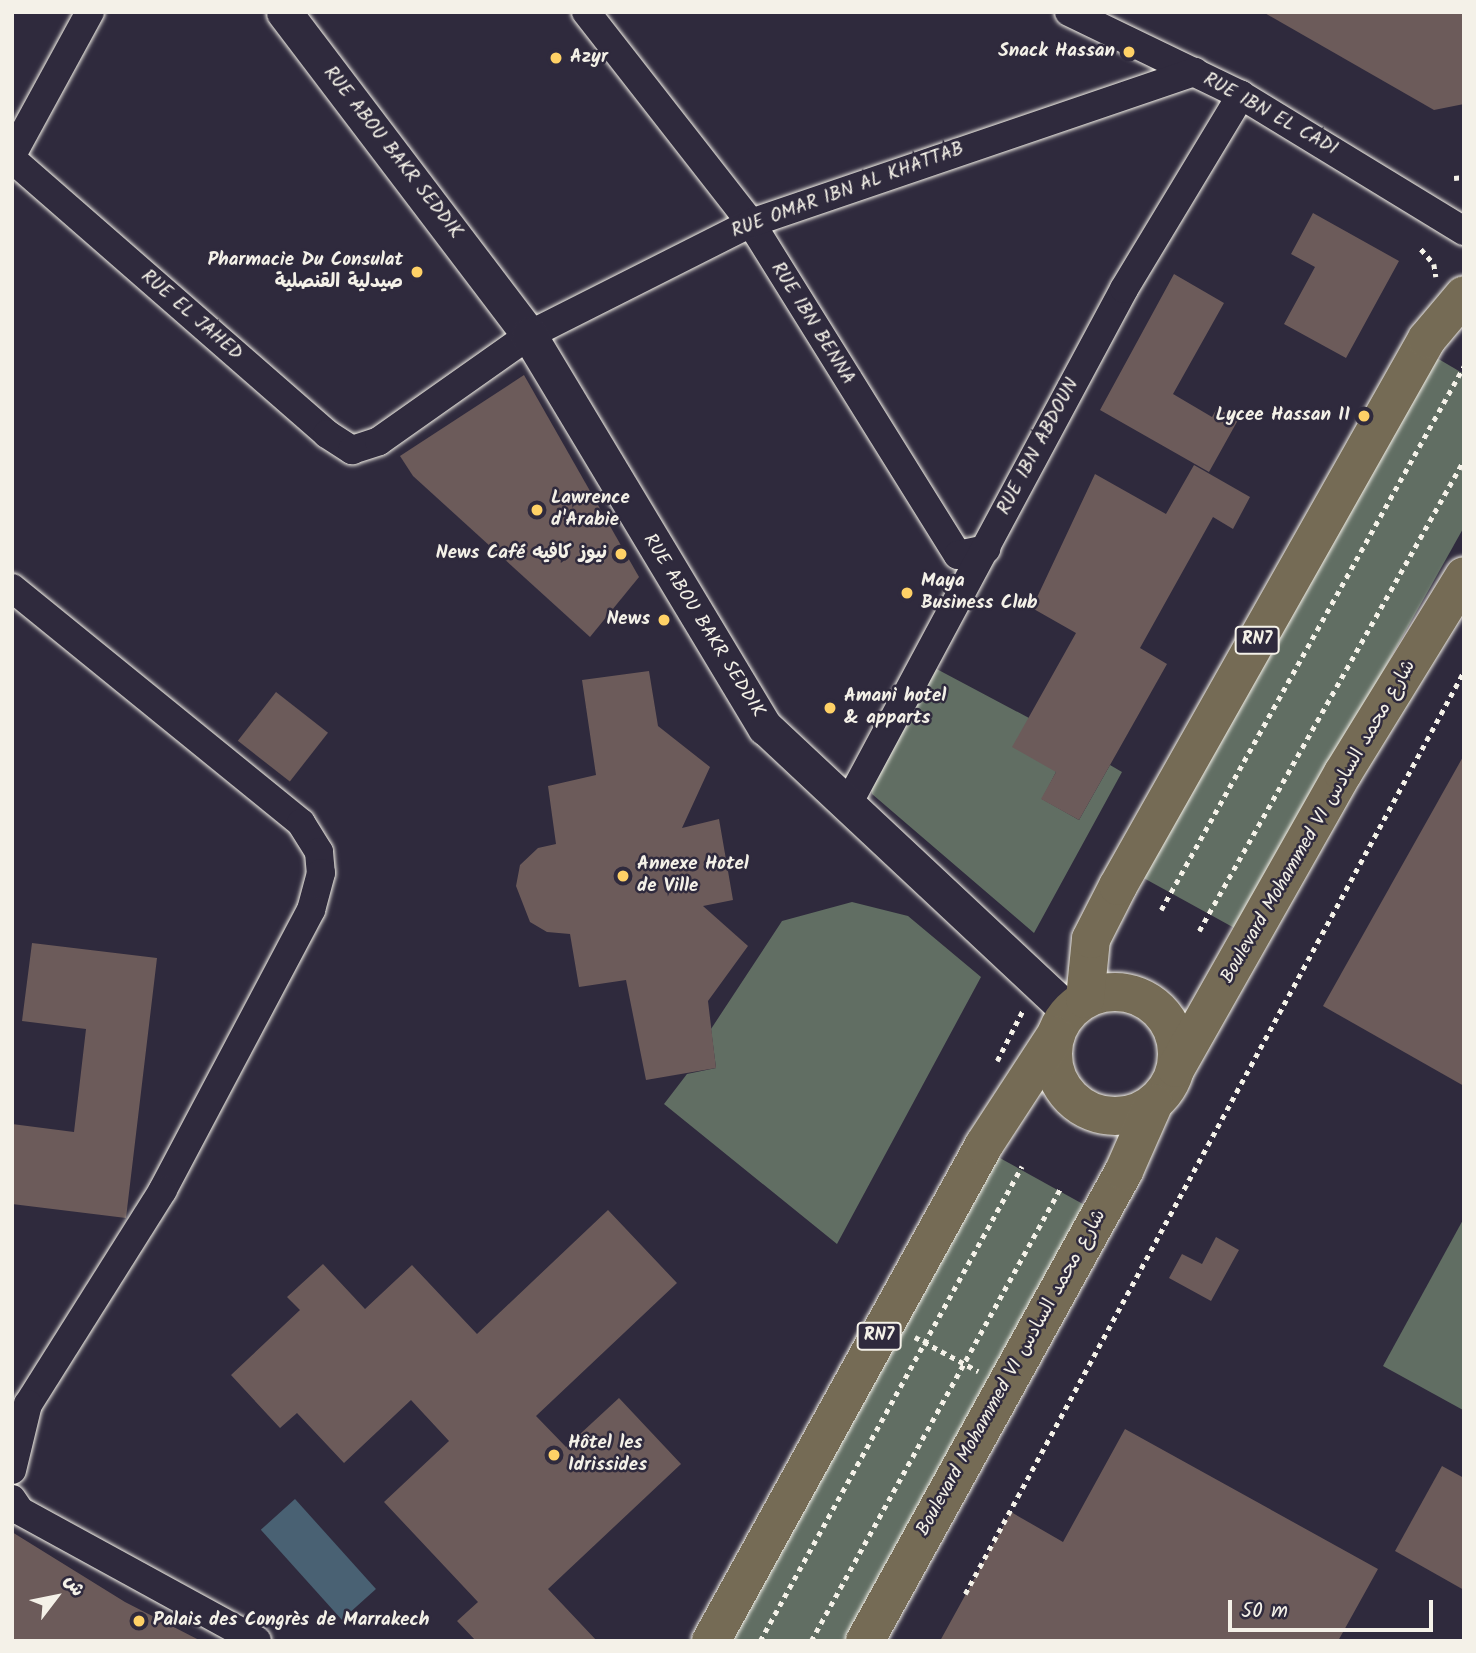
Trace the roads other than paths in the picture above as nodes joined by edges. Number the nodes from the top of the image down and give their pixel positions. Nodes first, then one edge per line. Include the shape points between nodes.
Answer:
1 (90, 12) edge
2 (284, 12) edge
3 (586, 12) edge
4 (1069, 12) edge
5 (1195, 72) junction
6 (1241, 95) junction
7 (12, 157) edge
8 (751, 223) junction
9 (1464, 231) edge
10 (1464, 295) edge
11 (529, 335) junction
12 (379, 441) joint
13 (986, 549) junction
14 (1464, 576) edge
15 (12, 588) edge
16 (848, 804) junction
17 (1070, 1015) junction
18 (1176, 1068) junction
19 (1154, 1103) junction
20 (12, 1470) edge
21 (12, 1499) edge
22 (257, 1641) edge
23 (711, 1641) edge
24 (866, 1641) edge

1 - 7 street
2 - 11 street, RUE ABOU BAKR SEDDIK
3 - 8 street, RUE IBN BENNA
4 - 5 street, RUE IBN EL CADI
5 - 6 street, RUE IBN EL CADI
5 - 8 street, RUE OMAR IBN AL KHATTAB
6 - 9 street, RUE IBN EL CADI
6 - 13 street, RUE IBN ABDOUN via 1124,289
7 - 12 street, RUE EL JAHED via 335,441 352,450
8 - 11 street, RUE OMAR IBN AL KHATTAB
8 - 13 street, RUE IBN BENNA via 958,555
10 - 17 main road, RN7 via 1427,339 1118,886 1091,939
11 - 12 street, RUE OMAR IBN AL KHATTAB
11 - 16 street, RUE ABOU BAKR SEDDIK via 753,711
13 - 16 street, RUE IBN ABDOUN via 919,663
14 - 18 main road, Boulevard Mohammed VI شارع محمد السادس via 1343,773
15 - 20 street via 301,823 319,852 321,873 306,920 163,1190 28,1404
16 - 17 street, RUE ABOU BAKR SEDDIK
17 - 18 main road via 1122,992 1148,1002 1172,1031
17 - 19 main road, RN7 via 1058,1080 1080,1106 1123,1116
17 - 23 main road, RN7 via 984,1145
18 - 19 main road
19 - 24 main road, Boulevard Mohammed VI شارع محمد السادس via 1124,1171
21 - 22 street via 32,1518

